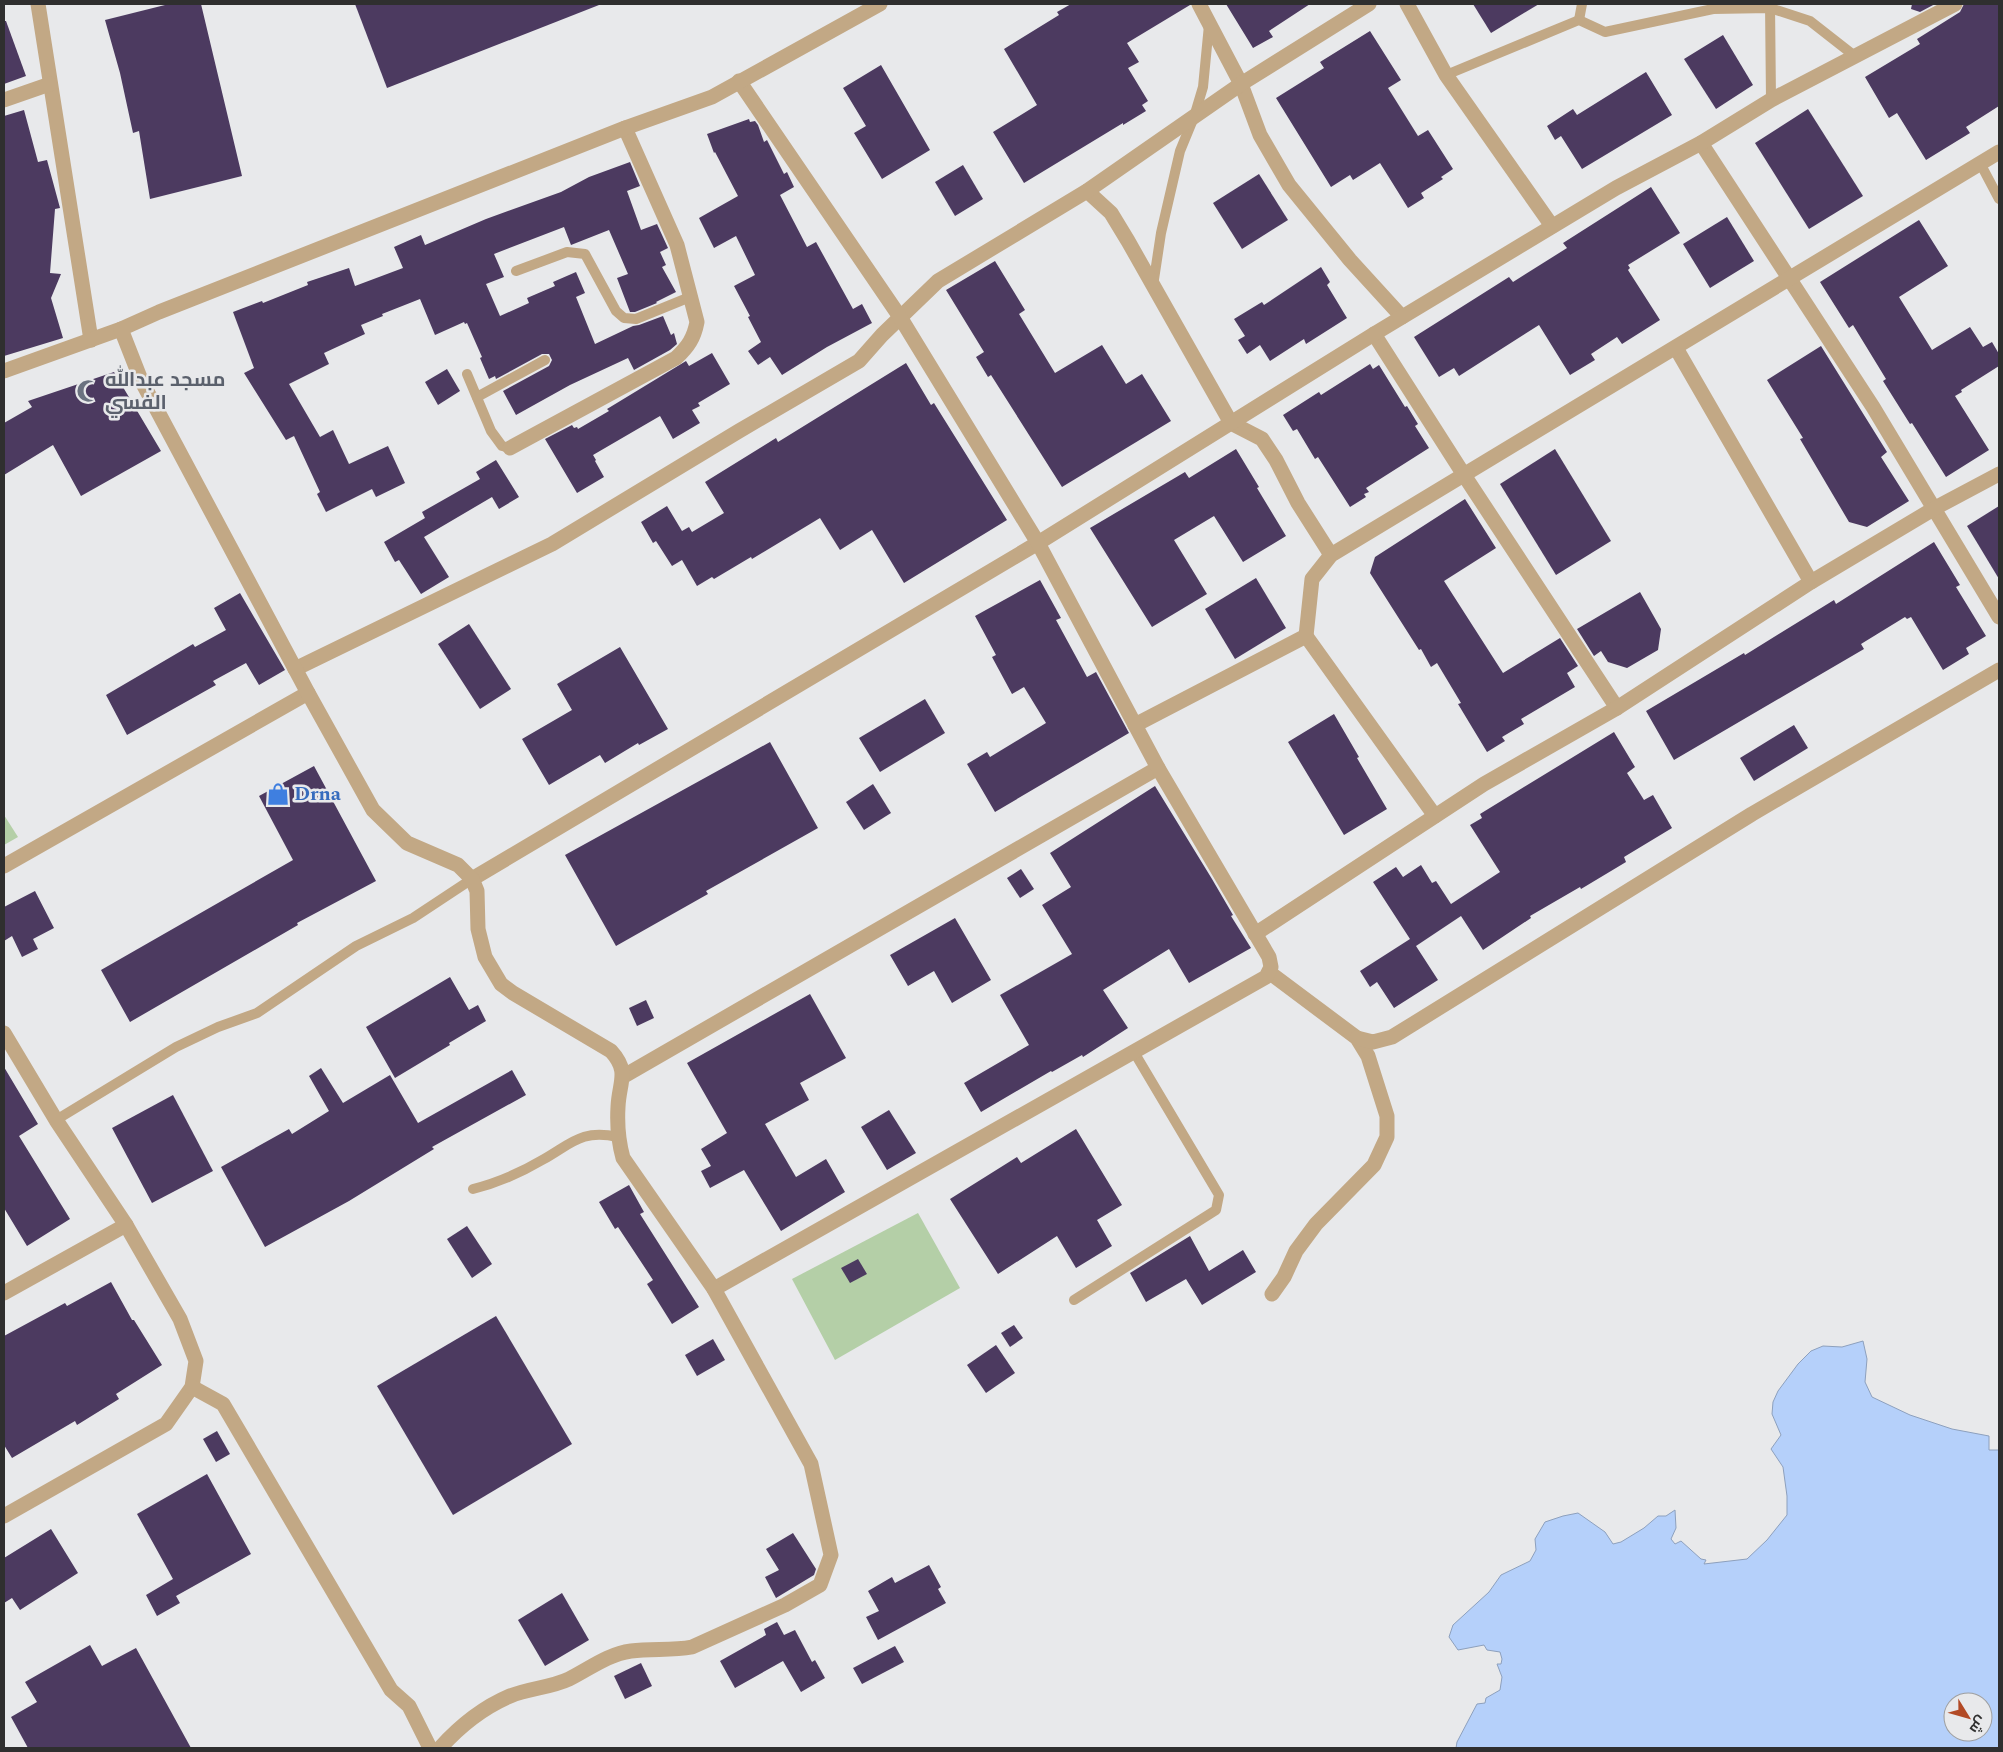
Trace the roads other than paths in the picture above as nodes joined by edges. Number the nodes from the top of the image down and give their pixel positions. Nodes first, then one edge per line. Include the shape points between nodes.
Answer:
1 (38, 4) edge
2 (880, 4) edge
3 (1199, 4) edge
4 (1207, 4) edge
5 (1369, 4) edge
6 (1408, 4) edge
7 (1582, 4) edge
8 (1955, 4) edge
9 (1770, 6) edge
10 (1579, 20) junction
11 (1210, 22) junction
12 (1856, 57) junction
13 (1446, 75) junction
14 (739, 81) junction
15 (50, 84) junction
16 (1242, 84) junction
17 (4, 100) edge
18 (1771, 100) junction
19 (1194, 117) junction
20 (625, 128) junction
21 (1701, 143) junction
22 (1999, 152) edge
23 (1980, 163) junction
24 (1088, 191) junction
25 (1999, 199) edge
26 (1552, 226) junction
27 (516, 271) dead end
28 (1789, 279) junction
29 (1153, 287) junction
30 (690, 297) junction
31 (900, 317) junction
32 (1402, 317) junction
33 (121, 329) junction
34 (1374, 334) junction
35 (91, 340) junction
36 (1676, 348) junction
37 (545, 360) dead end
38 (4, 371) edge
39 (467, 374) dead end
40 (477, 397) junction
41 (1231, 422) junction
42 (510, 448) joint
43 (1999, 474) edge
44 (1464, 475) junction
45 (1935, 508) junction
46 (1038, 543) junction
47 (1331, 555) junction
48 (1812, 582) junction
49 (1999, 617) edge
50 (1306, 636) junction
51 (295, 669) junction
52 (1999, 670) edge
53 (308, 693) junction
54 (1617, 708) junction
55 (1136, 725) junction
56 (1158, 768) junction
57 (1435, 816) junction
58 (4, 866) edge
59 (472, 879) junction
60 (1255, 934) junction
61 (1270, 973) junction
62 (4, 1034) edge
63 (1357, 1038) junction
64 (1134, 1052) junction
65 (624, 1076) junction
66 (56, 1120) junction
67 (618, 1137) junction
68 (473, 1189) dead end
69 (126, 1225) junction
70 (714, 1289) junction
71 (4, 1294) edge
72 (1272, 1294) dead end
73 (1074, 1300) dead end
74 (192, 1387) junction
75 (4, 1516) edge
76 (430, 1748) edge
77 (440, 1748) edge

1 - 15 street
2 - 14 street
3 - 11 street
4 - 11 lane
5 - 16 street
6 - 13 street
7 - 10 lane
8 - 12 street
9 - 10 lane via 1713,9 1605,32
9 - 12 lane via 1810,21
9 - 18 lane
10 - 13 lane
11 - 16 street
11 - 19 lane via 1203,87
12 - 18 street
13 - 26 street
14 - 20 street via 712,97
14 - 31 street
15 - 17 street
15 - 35 street
16 - 19 street
16 - 32 street via 1260,135 1289,185
18 - 21 street
19 - 24 street
19 - 29 lane via 1173,179
20 - 30 street via 676,245
20 - 33 street
21 - 26 street
21 - 28 street
22 - 23 street
23 - 25 lane
23 - 28 street
24 - 29 street via 1111,213
24 - 31 street via 938,281
26 - 32 street
27 - 30 lane via 567,252 585,254 616,311 624,318 636,319
28 - 36 street
28 - 45 street via 1873,406
29 - 41 street
30 - 42 street via 697,322 695,334 688,347 676,358
31 - 46 street
31 - 51 street via 858,362 552,544
32 - 34 street
33 - 35 street
33 - 51 street via 141,380
34 - 41 street
34 - 44 street
35 - 38 street
36 - 44 street
36 - 48 street
37 - 40 lane
39 - 40 lane
40 - 42 lane via 491,431 502,446
41 - 46 street
41 - 47 street via 1262,439
43 - 45 street
44 - 47 street
44 - 54 street
45 - 48 street
45 - 49 street
46 - 55 street
46 - 59 street
47 - 50 street via 1312,579
48 - 54 street
50 - 55 street
50 - 57 street
51 - 53 street
52 - 63 street via 1752,814 1392,1037 1373,1042
53 - 58 street
53 - 59 street via 373,810 407,843 458,866
54 - 57 street via 1484,784
55 - 56 street
56 - 60 street
56 - 65 street
57 - 60 street
59 - 65 street via 477,891 478,929 485,957 501,984 611,1051 619,1060
59 - 66 lane via 413,918 356,946 257,1013 176,1047
60 - 61 street via 1269,958
61 - 63 street
61 - 64 street
62 - 66 street
63 - 72 street via 1375,1076 1387,1116 1387,1137 1374,1165 1316,1224 1296,1251
64 - 70 street
64 - 73 lane via 1219,1194 1216,1210
65 - 67 street via 618,1105
66 - 69 street
67 - 68 lane via 602,1134 585,1136 527,1168
67 - 70 street via 623,1158
69 - 71 street
69 - 74 street via 180,1319 196,1361
70 - 77 street via 811,1464 831,1555 820,1585 785,1605 692,1647 615,1655 568,1679 510,1696 473,1718
74 - 75 street via 166,1424
74 - 76 street via 223,1404 391,1690 409,1706

